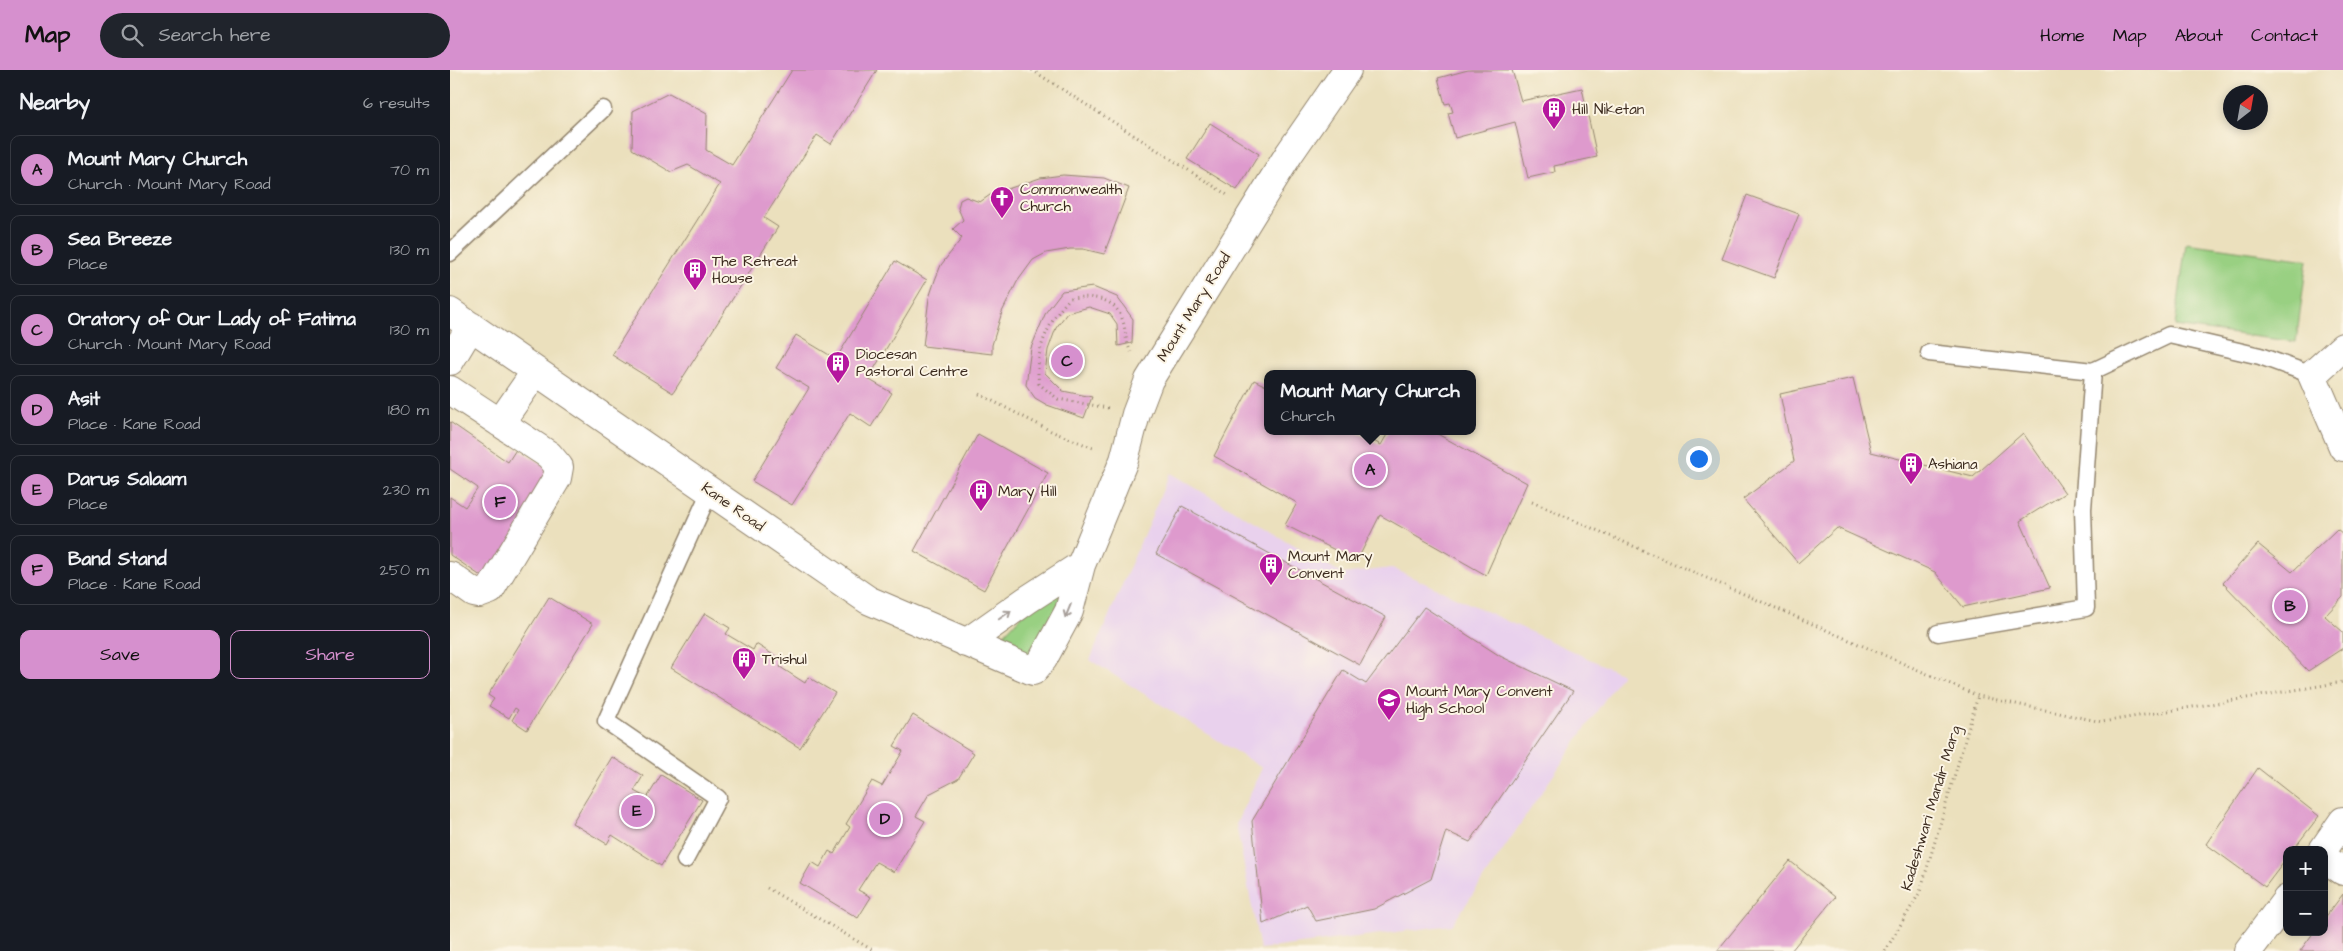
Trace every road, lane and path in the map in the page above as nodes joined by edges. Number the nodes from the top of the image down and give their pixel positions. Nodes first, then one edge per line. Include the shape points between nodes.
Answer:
1 (1032, 70) edge
2 (1347, 70) edge
3 (603, 109) dead end
4 (1253, 211) junction
5 (450, 252) edge
6 (461, 319) edge
7 (1127, 345) dead end
8 (2343, 347) edge
9 (1930, 353) dead end
10 (450, 361) edge
11 (536, 371) junction
12 (2093, 371) junction
13 (2312, 375) junction
14 (450, 390) edge
15 (979, 394) dead end
16 (1090, 404) dead end
17 (500, 423) junction
18 (2343, 447) edge
19 (1124, 460) junction
20 (710, 491) junction
21 (1081, 565) junction
22 (450, 576) edge
23 (1938, 632) dead end
24 (966, 643) junction
25 (1033, 671) joint
26 (1978, 696) dead end
27 (2343, 821) edge
28 (2326, 846) edge
29 (685, 860) dead end
30 (2328, 861) edge
31 (2343, 871) edge
32 (767, 888) dead end
33 (2283, 904) edge
34 (874, 951) edge
35 (1885, 951) edge
36 (2248, 951) edge

1 - 4 path
2 - 4 street, Mount Mary Road
3 - 5 lane
4 - 19 street, Mount Mary Road via 1149,380
6 - 10 street
6 - 11 street, Kane Road
7 - 16 path via 1123,320 1112,303 1091,296 1070,298 1060,309 1039,348 1039,384 1058,399
8 - 13 street
9 - 12 lane
11 - 17 street
11 - 20 street, Kane Road
12 - 13 lane via 2169,335 2260,356
12 - 23 lane via 2082,510 2086,608
13 - 18 street
14 - 17 street
15 - 19 path via 1053,432
17 - 22 street via 549,455 559,467 559,474 490,590 474,593
19 - 21 street, Mount Mary Road
20 - 24 street, Kane Road via 868,600
20 - 29 lane via 606,721 718,798
24 -> 21 street
21 -> 25 street, Mount Mary Road via 1069,612
24 - 25 street, Kane Road
26 - 35 path, Kadeshwari Mandir Marg via 1920,892
27 - 28 street
30 - 31 street
32 - 34 path
33 - 36 street

